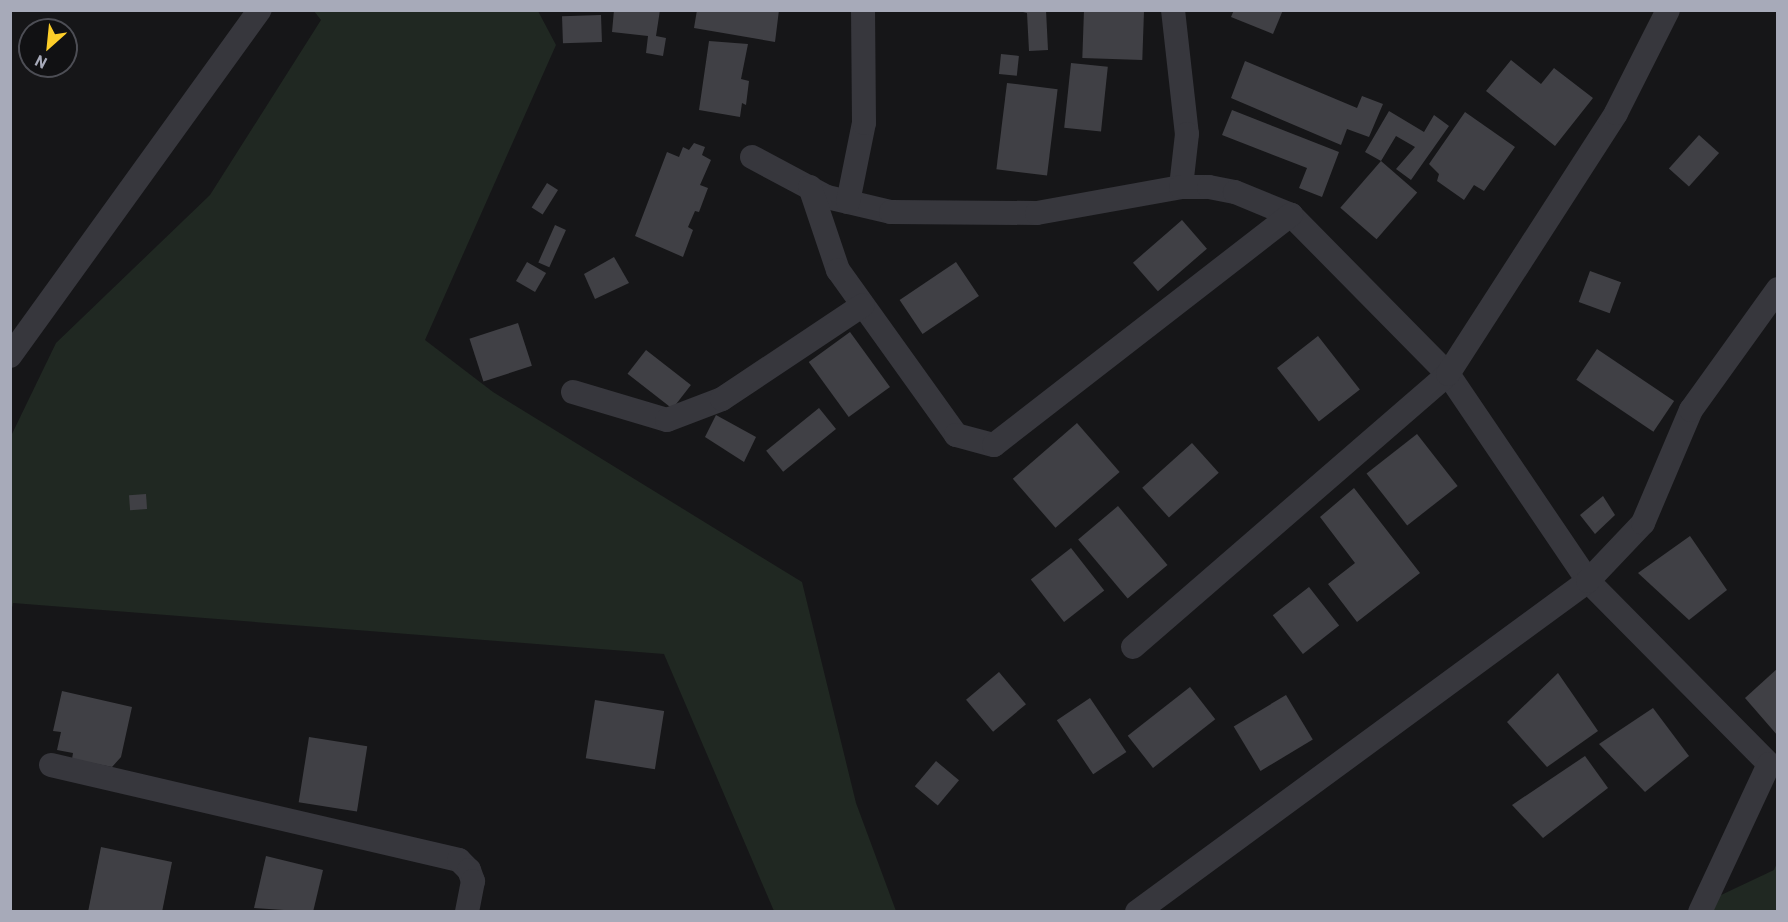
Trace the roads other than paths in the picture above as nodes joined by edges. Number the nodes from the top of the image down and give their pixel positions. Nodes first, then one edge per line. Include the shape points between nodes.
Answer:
1 (260, 10) edge
2 (863, 10) edge
3 (1173, 10) edge
4 (1668, 10) edge
5 (752, 157) dead end
6 (810, 187) junction
7 (1181, 187) junction
8 (848, 202) junction
9 (1291, 215) junction
10 (1778, 289) edge
11 (863, 305) junction
12 (10, 356) edge
13 (1448, 374) junction
14 (573, 392) dead end
15 (1588, 581) junction
16 (1133, 647) dead end
17 (51, 765) dead end
18 (468, 912) edge
19 (1137, 912) edge
20 (1700, 912) edge

1 - 12 street
2 - 8 street via 864,123
3 - 7 street via 1187,134
4 - 13 street via 1616,113
5 - 6 street
6 - 8 street
6 - 11 street via 838,270
7 - 8 street via 1037,213 891,212
7 - 9 street via 1235,192
9 - 11 street via 994,445 956,435
9 - 13 street
10 - 15 street via 1691,410 1643,523
11 - 14 street via 722,399 666,420
13 - 15 street
13 - 16 street
15 - 19 street
15 - 20 street via 1769,764
17 - 18 street via 449,856 470,870 473,880

